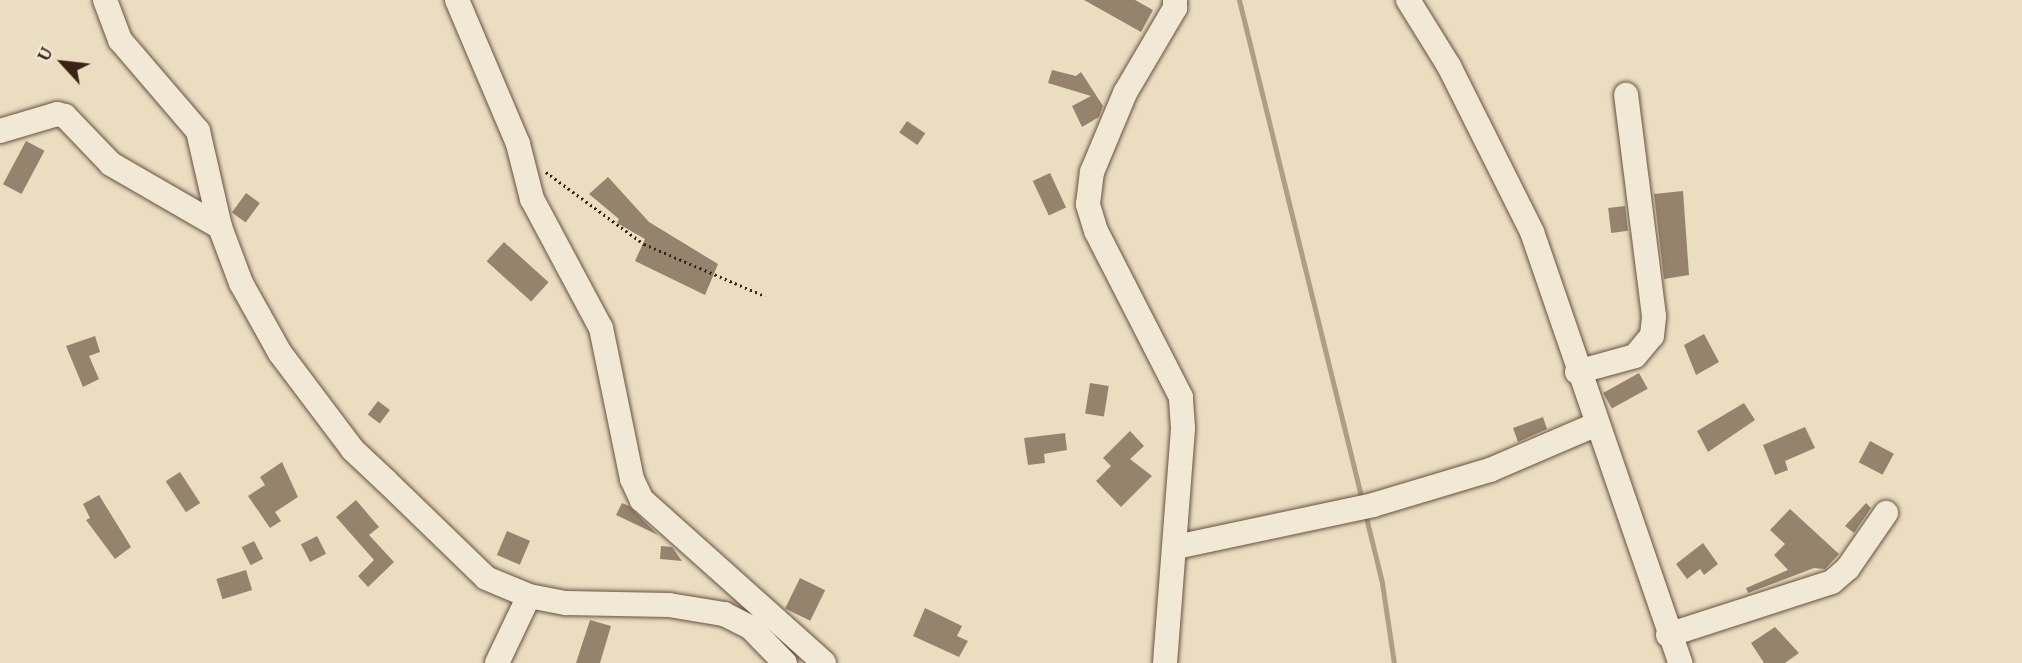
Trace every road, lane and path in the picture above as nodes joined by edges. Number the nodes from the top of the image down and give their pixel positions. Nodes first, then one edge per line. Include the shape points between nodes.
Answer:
1 (105, 0) edge
2 (457, 0) edge
3 (1175, 0) edge
4 (1408, 0) edge
5 (1626, 95) dead end
6 (0, 131) edge
7 (519, 150) junction
8 (220, 227) junction
9 (765, 296) dead end
10 (1577, 372) junction
11 (1595, 425) junction
12 (1886, 513) dead end
13 (1176, 547) junction
14 (529, 596) junction
15 (1668, 635) junction
16 (497, 663) edge
17 (785, 663) edge
18 (824, 663) edge
19 (1165, 663) edge
20 (1680, 663) edge

1 - 8 street via 120,40 198,131
2 - 7 street
3 - 13 street via 1175,8 1125,93 1092,172 1088,204 1096,231 1181,397
4 - 10 street via 1448,66 1532,232
5 - 10 street via 1654,316 1652,336 1635,356
6 - 8 street via 57,114 65,116 111,164
7 - 9 path via 594,211 644,244
7 - 18 street via 532,199 601,328 632,479 642,499
8 - 14 street via 242,284 280,353 353,450 486,578
10 - 11 street
11 - 13 street via 1490,470 1373,505
11 - 15 street
12 - 15 street via 1849,568 1832,582
13 - 19 street
14 - 16 street
14 - 17 street via 566,603 669,604 724,614 750,627
15 - 20 street

